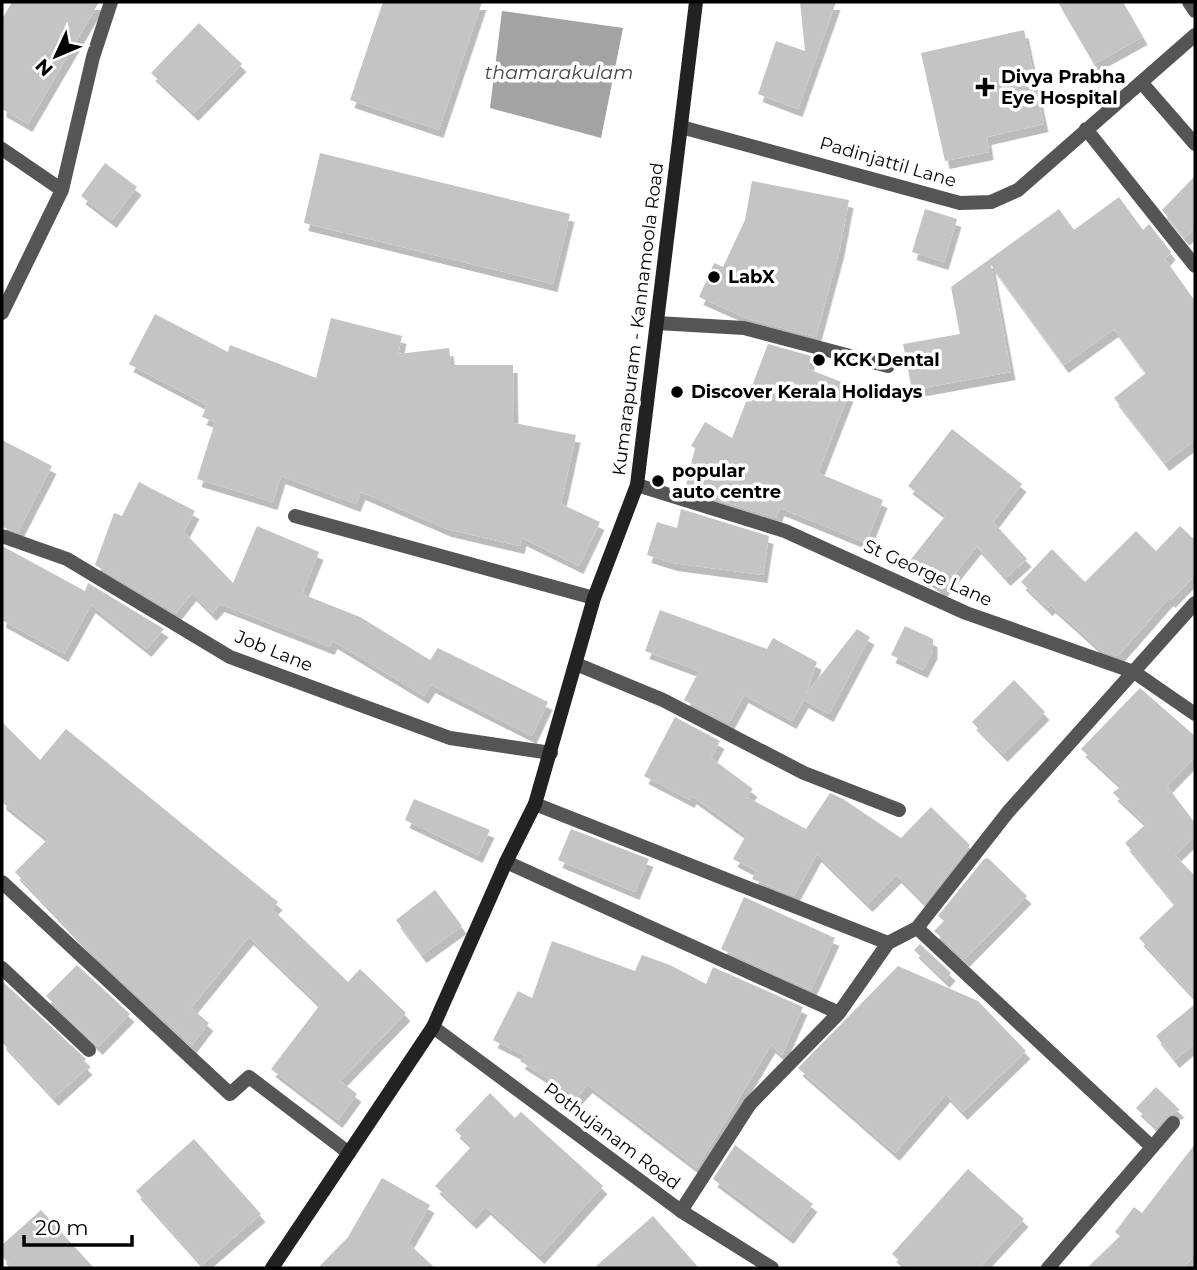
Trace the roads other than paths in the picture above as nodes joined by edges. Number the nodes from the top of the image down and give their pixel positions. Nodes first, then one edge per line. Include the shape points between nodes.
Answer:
1 (111, 2) edge
2 (696, 2) edge
3 (1189, 2) edge
4 (1195, 11) edge
5 (1195, 35) edge
6 (1140, 82) junction
7 (681, 127) junction
8 (1086, 129) junction
9 (1195, 144) edge
10 (2, 149) edge
11 (62, 190) junction
12 (1195, 266) edge
13 (2, 313) edge
14 (657, 323) junction
15 (888, 366) dead end
16 (637, 485) junction
17 (295, 516) dead end
18 (2, 536) edge
19 (594, 598) junction
20 (1195, 603) edge
21 (576, 664) junction
22 (1134, 672) junction
23 (1195, 714) edge
24 (551, 753) junction
25 (535, 804) junction
26 (899, 810) dead end
27 (506, 862) junction
28 (2, 882) edge
29 (917, 928) junction
30 (888, 943) junction
31 (2, 968) edge
32 (839, 1013) junction
33 (433, 1027) junction
34 (89, 1050) dead end
35 (1173, 1123) dead end
36 (1153, 1147) junction
37 (349, 1153) junction
38 (681, 1211) junction
39 (272, 1268) edge
40 (772, 1268) edge
41 (1048, 1268) edge

1 - 11 street via 93,57
2 - 7 main road, Kumarapuram - Kannamoola Road
3 - 4 street
5 - 6 street, Padinjattil Lane
6 - 8 street, Padinjattil Lane
6 - 9 street
7 - 8 street, Padinjattil Lane via 960,203 991,202 1018,190
7 - 14 main road, Kumarapuram - Kannamoola Road
8 - 12 street
10 - 11 street
11 - 13 street
14 - 15 street via 744,328
14 - 16 main road, Kumarapuram - Kannamoola Road
16 - 19 main road, Kumarapuram - Kannamoola Road
16 - 22 street, St George Lane via 785,531 966,613
17 - 19 street
18 - 24 street, Job Lane via 67,559 230,657 450,738
19 - 21 main road, Kumarapuram - Kannamoola Road
20 - 22 street
21 - 24 main road, Kumarapuram - Kannamoola Road
21 - 26 street via 663,700 804,772
22 - 23 street, St George Lane
22 - 29 street via 1007,812
24 - 25 main road, Kumarapuram - Kannamoola Road
25 - 27 main road, Kumarapuram - Kannamoola Road
25 - 30 street
27 - 32 street
27 - 33 main road, Kumarapuram - Kannamoola Road
28 - 37 street via 230,1094 249,1077
29 - 30 street
29 - 36 street
30 - 32 street
31 - 34 street
32 - 38 street via 750,1104
33 - 37 main road, Kumarapuram - Kannamoola Road
33 - 38 street, Pothujanam Road
35 - 36 street
36 - 41 street
37 - 39 main road, Kumarapuram - Kannamoola Road
38 - 40 street, Pothujanam Road

